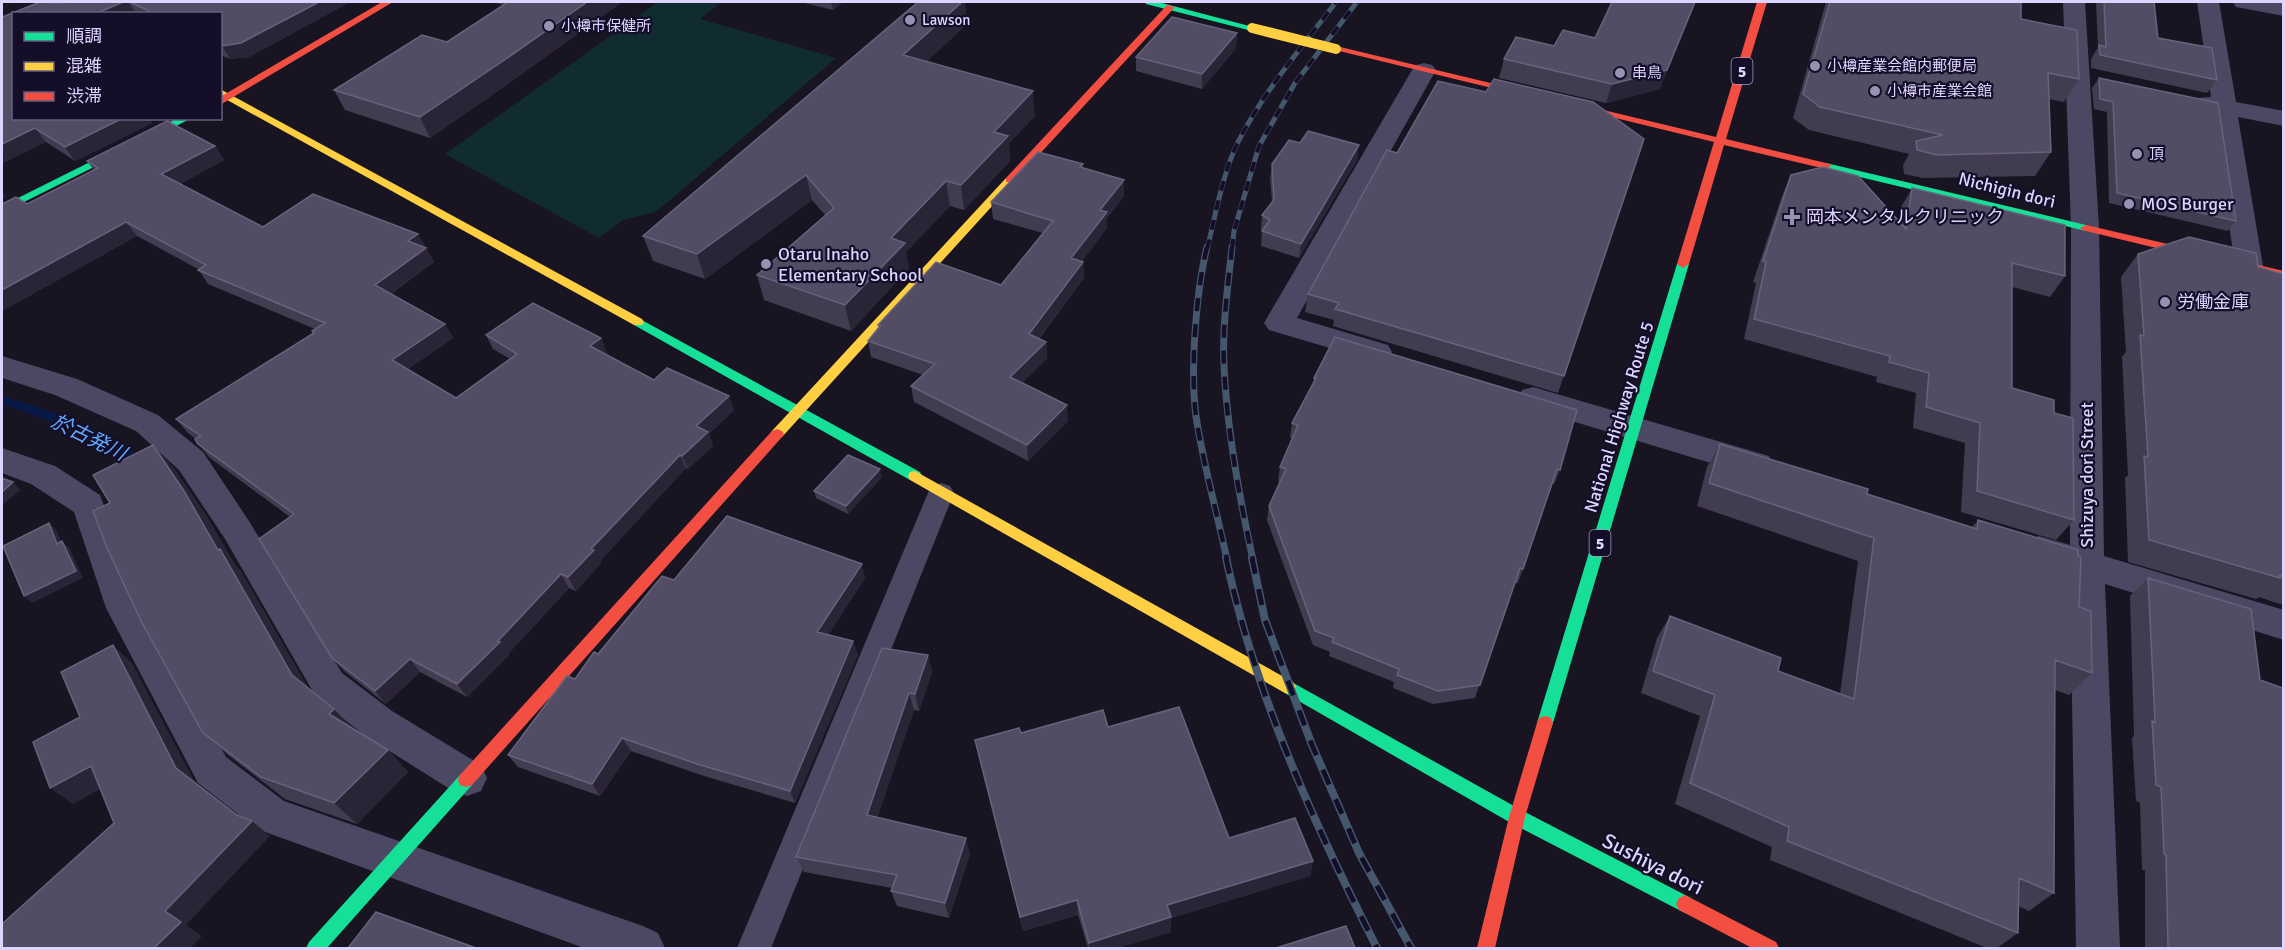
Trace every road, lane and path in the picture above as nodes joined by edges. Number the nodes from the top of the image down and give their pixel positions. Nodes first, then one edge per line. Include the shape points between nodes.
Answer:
1 (56, 2) edge
2 (388, 2) edge
3 (1148, 2) edge
4 (1762, 2) edge
5 (2074, 2) edge
6 (2208, 2) edge
7 (2244, 2) edge
8 (1172, 4) edge
9 (2283, 9) edge
10 (74, 12) edge
11 (1424, 70) junction
12 (224, 97) edge
13 (2179, 97) edge
14 (2224, 107) junction
15 (2283, 119) edge
16 (183, 120) edge
17 (1721, 140) junction
18 (2, 210) edge
19 (2085, 227) junction
20 (2249, 266) junction
21 (2283, 274) edge
22 (1405, 360) edge
23 (2, 367) edge
24 (1508, 391) edge
25 (798, 410) junction
26 (1635, 428) junction
27 (2, 460) edge
28 (1782, 473) edge
29 (941, 493) junction
30 (2008, 541) edge
31 (2087, 564) junction
32 (2283, 625) edge
33 (467, 778) junction
34 (1516, 817) junction
35 (396, 861) junction
36 (315, 948) edge
37 (643, 948) edge
38 (754, 948) edge
39 (1486, 948) edge
40 (1770, 948) edge
41 (2098, 948) edge

1 - 10 main road
2 - 12 main road
3 - 8 main road, Nichigin dori
4 - 17 main road, National Highway Route 5 / 5
5 - 19 street, Shizuya dori Street via 2089,77
6 - 14 street
7 - 9 street
8 - 11 main road, Nichigin dori, bridge
8 - 25 main road
11 - 17 main road, Nichigin dori
11 - 22 street via 1279,323
12 - 25 main road, Sushiya dori
13 - 14 street
14 - 15 street
14 - 20 street
16 - 18 main road
17 - 19 main road, Nichigin dori
17 - 26 main road, National Highway Route 5 / 5
19 - 20 main road, Nichigin dori
19 - 31 street, Shizuya dori Street
20 - 21 main road, Nichigin dori
23 - 33 street via 66,387 147,423 191,460 329,685 378,723
24 - 26 street
25 - 29 main road, Sushiya dori
25 - 33 main road
26 - 28 street
26 - 34 main road, National Highway Route 5 / 5
27 - 35 street via 43,476 88,504 124,608 212,770 271,816
29 - 34 main road, Sushiya dori
29 - 38 lane
30 - 31 street
31 - 32 street
31 - 41 street, Shizuya dori Street
33 - 35 main road
34 - 39 main road, National Highway Route 5 / 5
34 - 40 main road, Sushiya dori
35 - 36 main road
35 - 37 street

